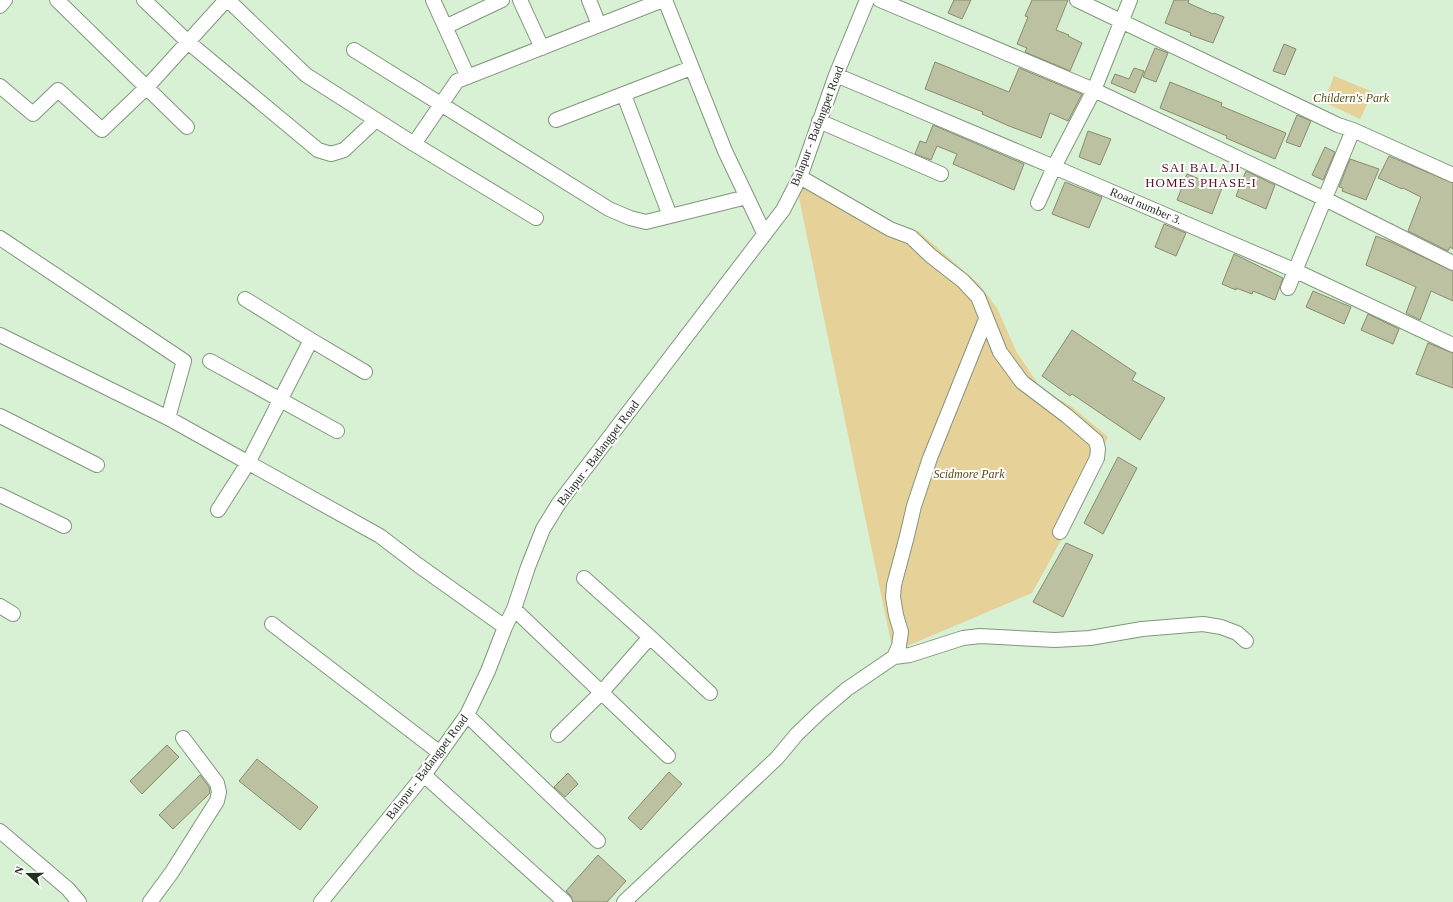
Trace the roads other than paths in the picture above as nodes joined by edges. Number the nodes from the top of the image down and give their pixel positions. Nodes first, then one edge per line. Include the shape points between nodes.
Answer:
1 (5, 0) edge
2 (57, 0) edge
3 (144, 0) edge
4 (227, 0) edge
5 (433, 0) edge
6 (502, 0) edge
7 (520, 0) edge
8 (589, 0) edge
9 (664, 0) edge
10 (867, 0) edge
11 (880, 0) edge
12 (1076, 0) edge
13 (1130, 0) edge
14 (0, 6) edge
15 (1121, 21) junction
16 (599, 25) junction
17 (445, 27) junction
18 (188, 42) junction
19 (542, 48) junction
20 (354, 50) dead end
21 (691, 68) junction
22 (836, 75) junction
23 (468, 77) junction
24 (0, 86) edge
25 (147, 87) junction
26 (1094, 90) junction
27 (624, 94) junction
28 (440, 104) junction
29 (376, 120) junction
30 (556, 120) dead end
31 (819, 121) junction
32 (186, 127) dead end
33 (1353, 130) junction
34 (414, 144) junction
35 (1054, 166) junction
36 (941, 174) dead end
37 (1453, 175) edge
38 (800, 177) junction
39 (747, 197) junction
40 (1325, 200) junction
41 (1038, 203) dead end
42 (670, 216) junction
43 (536, 218) dead end
44 (764, 233) junction
45 (0, 238) edge
46 (1453, 263) edge
47 (1296, 271) junction
48 (1288, 288) dead end
49 (245, 299) dead end
50 (986, 319) junction
51 (0, 335) edge
52 (311, 340) junction
53 (1453, 345) edge
54 (210, 361) dead end
55 (365, 372) dead end
56 (281, 401) junction
57 (0, 416) edge
58 (168, 418) junction
59 (337, 431) dead end
60 (248, 463) junction
61 (97, 465) dead end
62 (0, 495) edge
63 (218, 510) dead end
64 (64, 526) dead end
65 (1060, 532) dead end
66 (584, 578) dead end
67 (0, 606) edge
68 (514, 609) junction
69 (13, 614) dead end
70 (272, 624) dead end
71 (505, 627) junction
72 (650, 637) junction
73 (1246, 641) dead end
74 (891, 659) junction
75 (601, 693) junction
76 (710, 693) dead end
77 (467, 715) junction
78 (558, 735) dead end
79 (183, 738) dead end
80 (440, 753) junction
81 (668, 756) dead end
82 (424, 775) junction
83 (0, 831) edge
84 (598, 841) dead end
85 (79, 902) edge
86 (150, 902) edge
87 (321, 902) edge
88 (565, 902) edge
89 (624, 902) edge

1 - 14 street
2 - 25 street
3 - 18 street
4 - 18 street
4 - 29 street via 306,75
5 - 17 street
6 - 17 street
7 - 19 street
8 - 16 street
9 - 16 street
9 - 21 street
10 - 22 street, Balapur - Badangpet Road
11 - 26 street
12 - 15 street
13 - 15 street
15 - 26 street
15 - 33 street
16 - 19 street
17 - 23 street
18 - 25 street
18 - 29 street via 318,150 331,154 344,150
19 - 23 street
20 - 28 street
21 - 27 street
21 - 39 street
22 - 31 street, Balapur - Badangpet Road
22 - 35 street, Road number 3.
23 - 28 street via 457,81
24 - 25 street via 33,114 58,90 102,130
25 - 32 street
26 - 35 street
26 - 40 street
27 - 30 street
27 - 42 street
28 - 34 street
28 - 42 street via 609,209 646,222
29 - 34 street
31 - 36 street
31 - 38 street, Balapur - Badangpet Road
33 - 37 street
33 - 40 street
34 - 43 street
35 - 41 street
35 - 47 street, Road number 3.
38 - 44 street, Balapur - Badangpet Road via 783,210
38 - 50 street via 890,229 911,237 978,297
39 - 42 street
39 - 44 street
40 - 46 street
40 - 47 street
44 - 68 street, Balapur - Badangpet Road via 559,503 543,529
45 - 58 street via 184,361
47 - 48 street
47 - 53 street, Road number 3.
49 - 52 street
50 - 65 street via 1000,352 1022,382 1096,441 1097,458
50 - 74 street via 930,458 914,506 894,585 893,597 901,632 899,646
51 - 58 street
52 - 55 street
52 - 56 street
54 - 56 street
56 - 59 street
56 - 60 street
57 - 61 street
58 - 60 street
60 - 63 street
60 - 71 street via 380,536
62 - 64 street
66 - 72 street
67 - 69 street
68 - 71 street, Balapur - Badangpet Road
68 - 75 street
70 - 80 street
71 - 77 street, Balapur - Badangpet Road
72 - 75 street
72 - 76 street
73 - 74 street via 1237,633 1221,626 1202,624 1142,628 1090,638 1055,640 980,636 963,638
74 - 89 street via 847,689 820,712 777,758
75 - 78 street
75 - 81 street
77 - 80 street, Balapur - Badangpet Road
77 - 84 street
79 - 86 street via 217,783 219,792 217,800 172,872
80 - 82 street, Balapur - Badangpet Road
82 - 87 street, Balapur - Badangpet Road
82 - 88 street
83 - 85 street via 68,889

